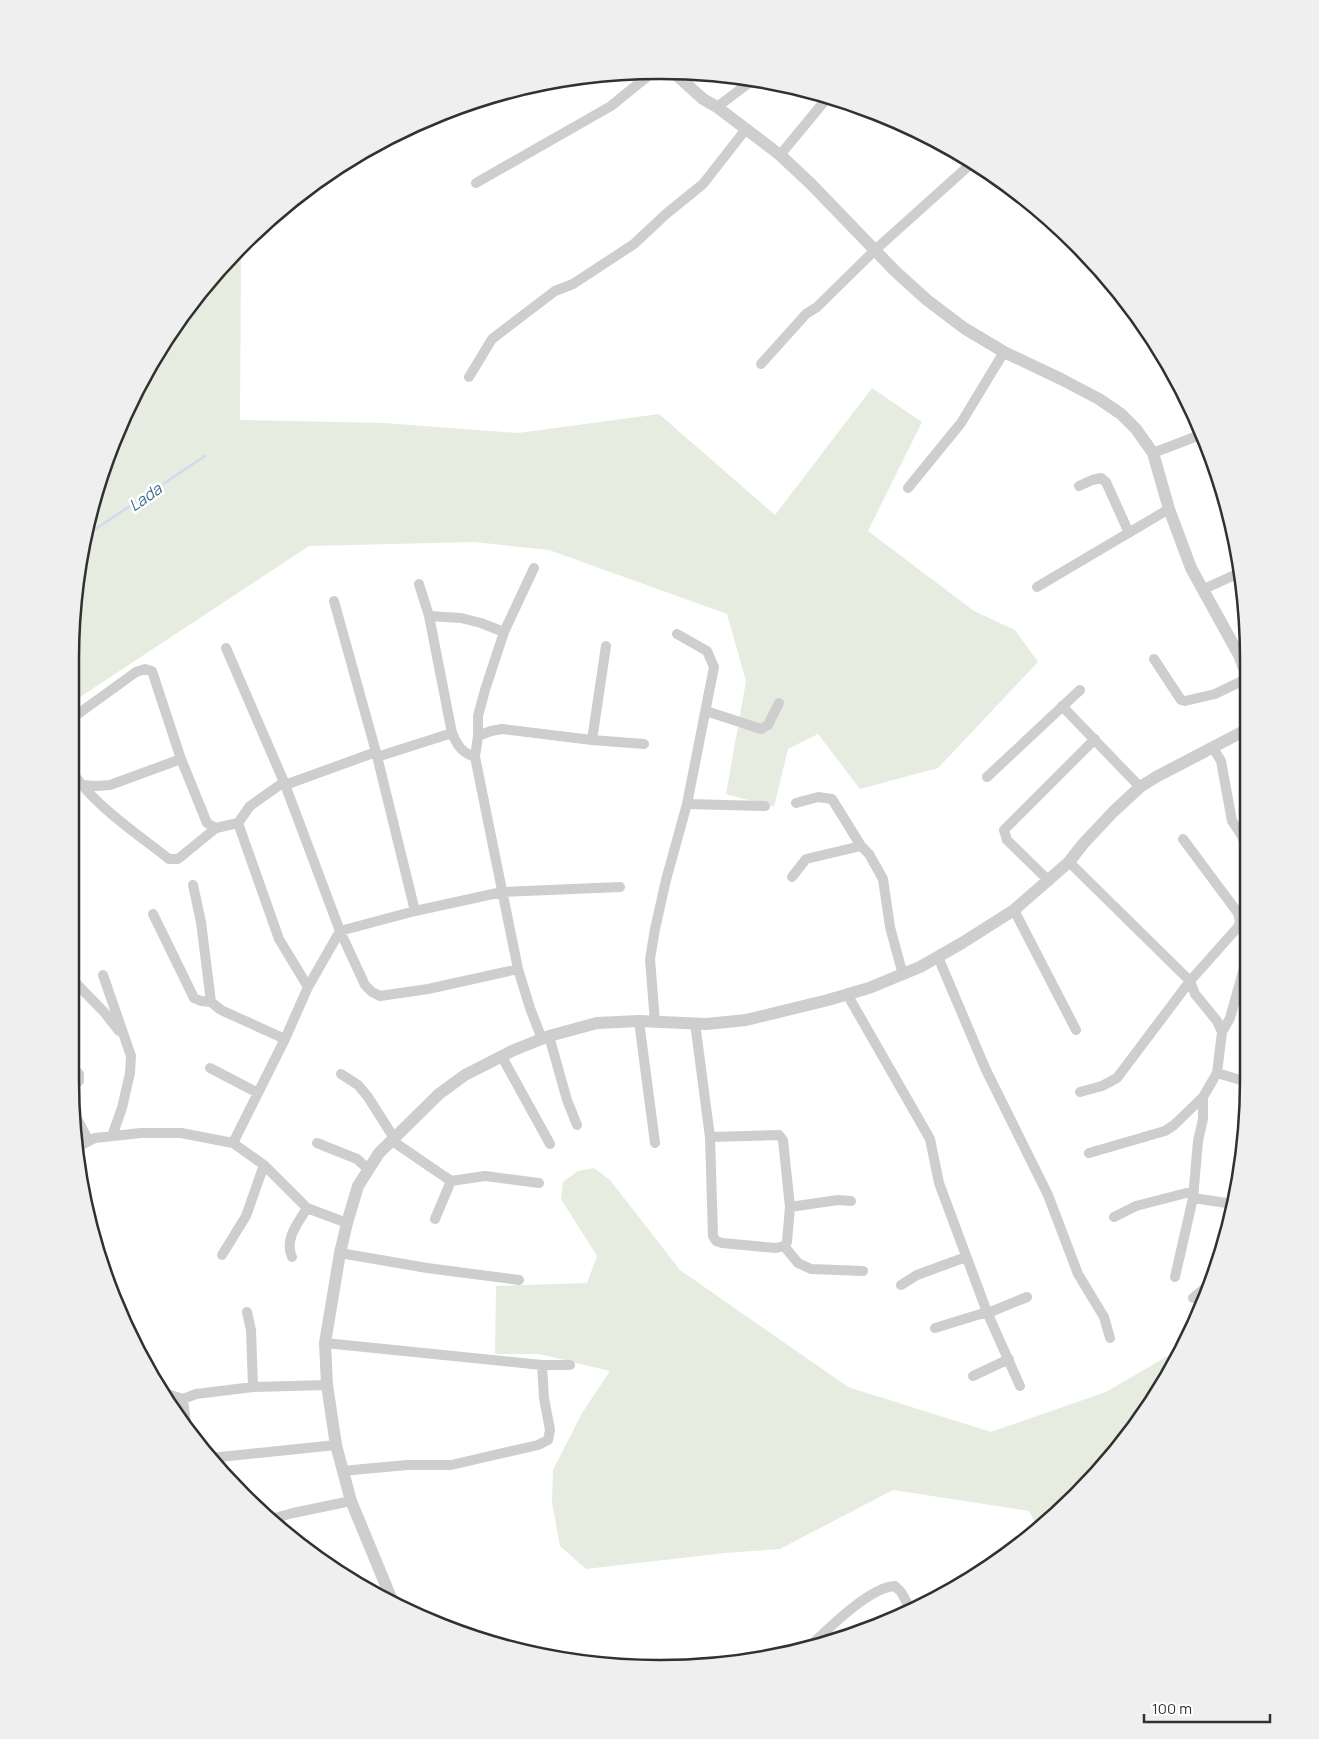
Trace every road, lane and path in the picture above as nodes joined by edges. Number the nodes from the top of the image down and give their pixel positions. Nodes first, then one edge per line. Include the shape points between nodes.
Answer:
1 (643, 79) edge
2 (682, 80) edge
3 (745, 86) edge
4 (823, 103) edge
5 (717, 107) junction
6 (746, 129) junction
7 (780, 155) junction
8 (967, 168) edge
9 (476, 183) dead end
10 (875, 250) junction
11 (1004, 352) junction
12 (761, 364) dead end
13 (469, 377) dead end
14 (1196, 437) edge
15 (1153, 453) junction
16 (1079, 486) dead end
17 (908, 488) dead end
18 (1169, 509) junction
19 (1129, 533) junction
20 (534, 568) dead end
21 (1234, 575) edge
22 (419, 584) dead end
23 (1037, 587) dead end
24 (1204, 589) junction
25 (334, 601) dead end
26 (429, 616) junction
27 (504, 632) junction
28 (676, 634) dead end
29 (606, 646) dead end
30 (226, 648) dead end
31 (1240, 657) edge
32 (1154, 659) dead end
33 (1240, 682) edge
34 (1080, 690) dead end
35 (779, 703) dead end
36 (1062, 706) junction
37 (706, 711) junction
38 (79, 713) edge
39 (452, 733) junction
40 (1240, 733) edge
41 (478, 736) junction
42 (1095, 739) junction
43 (592, 740) junction
44 (644, 744) dead end
45 (1213, 748) junction
46 (376, 754) junction
47 (475, 757) junction
48 (181, 759) junction
49 (987, 777) dead end
50 (284, 784) junction
51 (80, 785) joint
52 (1140, 787) junction
53 (796, 803) dead end
54 (688, 804) junction
55 (765, 806) dead end
56 (238, 823) junction
57 (216, 828) junction
58 (1240, 835) edge
59 (1183, 839) dead end
60 (862, 846) junction
61 (1069, 862) junction
62 (792, 877) dead end
63 (1049, 881) junction
64 (193, 885) dead end
65 (620, 887) dead end
66 (502, 892) junction
67 (415, 910) junction
68 (1014, 910) junction
69 (153, 914) dead end
70 (1240, 918) edge
71 (1240, 925) edge
72 (340, 930) junction
73 (938, 957) junction
74 (518, 969) junction
75 (103, 975) dead end
76 (903, 975) junction
77 (1190, 981) junction
78 (1240, 982) edge
79 (79, 986) edge
80 (308, 987) junction
81 (847, 994) junction
82 (211, 1002) junction
83 (639, 1021) junction
84 (655, 1022) junction
85 (695, 1023) junction
86 (1076, 1030) dead end
87 (1222, 1032) junction
88 (123, 1036) junction
89 (546, 1037) junction
90 (285, 1039) junction
91 (502, 1057) junction
92 (210, 1068) dead end
93 (1217, 1073) junction
94 (341, 1074) dead end
95 (1240, 1080) edge
96 (1080, 1092) dead end
97 (258, 1094) junction
98 (1204, 1097) junction
99 (577, 1125) dead end
100 (81, 1127) edge
101 (112, 1136) junction
102 (710, 1137) junction
103 (393, 1139) junction
104 (89, 1141) junction
105 (234, 1143) junction
106 (317, 1143) dead end
107 (655, 1143) dead end
108 (83, 1144) edge
109 (550, 1144) dead end
110 (1089, 1153) dead end
111 (264, 1165) junction
112 (368, 1169) junction
113 (451, 1181) junction
114 (538, 1183) dead end
115 (1193, 1194) junction
116 (852, 1200) dead end
117 (1227, 1202) edge
118 (790, 1207) junction
119 (307, 1208) junction
120 (1114, 1217) dead end
121 (436, 1219) dead end
122 (348, 1223) junction
123 (784, 1246) junction
124 (340, 1253) junction
125 (222, 1255) dead end
126 (292, 1257) dead end
127 (966, 1257) junction
128 (863, 1271) dead end
129 (1174, 1277) dead end
130 (519, 1280) dead end
131 (901, 1285) dead end
132 (1199, 1293) edge
133 (1027, 1297) dead end
134 (1193, 1298) dead end
135 (247, 1312) dead end
136 (987, 1313) junction
137 (935, 1328) dead end
138 (1110, 1338) dead end
139 (325, 1343) junction
140 (1009, 1359) junction
141 (542, 1365) junction
142 (570, 1365) dead end
143 (972, 1376) dead end
144 (327, 1385) junction
145 (1020, 1386) dead end
146 (253, 1388) junction
147 (173, 1396) edge
148 (183, 1399) junction
149 (185, 1413) edge
150 (336, 1445) junction
151 (219, 1457) edge
152 (342, 1471) junction
153 (350, 1501) junction
154 (278, 1517) edge
155 (389, 1592) edge
156 (907, 1604) edge
157 (820, 1637) edge

1 - 9 street via 611,106
2 - 5 street
3 - 5 street
4 - 7 street
5 - 6 street
6 - 7 street
6 - 13 street via 703,184 634,244 573,284 555,291 492,339
7 - 10 street
8 - 10 street
10 - 11 street via 934,305
10 - 12 street via 806,314
11 - 15 street via 1099,399 1136,429
11 - 17 street via 961,423
14 - 15 street
15 - 18 street
16 - 19 street via 1101,478 1106,482
18 - 19 street
18 - 24 street via 1192,568
19 - 23 street
20 - 27 street
21 - 24 street
22 - 26 street
24 - 31 street
25 - 46 street
26 - 27 street via 460,618
26 - 39 street
27 - 41 street via 478,716
28 - 37 street via 707,651 714,667
29 - 43 street
30 - 50 street
32 - 33 street via 1184,701 1215,694
34 - 36 street
35 - 37 street via 768,725 761,729
36 - 42 street
36 - 49 street
37 - 54 street
38 - 48 street via 136,672 152,671
39 - 46 street
39 - 47 street via 457,745
40 - 45 street
41 - 43 street via 502,728
41 - 47 street
42 - 52 street
42 - 63 street via 1004,830 1007,840
43 - 44 street
45 - 52 street
45 - 58 street via 1221,761 1232,821
46 - 50 street
46 - 67 street
47 - 66 street
48 - 51 street via 110,786
48 - 57 street via 207,823
50 - 56 street via 250,806
50 - 72 street
51 - 57 street via 169,859 178,859
52 - 61 street via 1112,812
53 - 60 street via 818,797 832,799
54 - 55 street
54 - 84 street via 666,880 650,959
56 - 57 street
56 - 80 street via 279,939
59 - 70 street
60 - 62 street via 806,859
60 - 76 street via 883,879 890,927
61 - 63 street
61 - 77 street
63 - 68 street
64 - 82 street
65 - 66 street
66 - 67 street
66 - 74 street
67 - 72 street
68 - 73 street
68 - 86 street
69 - 82 street via 194,998
71 - 77 street
72 - 74 street via 365,985 380,996
72 - 80 street
73 - 76 street
73 - 138 street via 986,1070 1048,1195 1078,1274 1104,1317
74 - 89 street via 530,1008
75 - 88 street
76 - 81 street
77 - 87 street via 1195,994
77 - 96 street via 1117,1078
78 - 87 street via 1230,1018
79 - 88 street
80 - 90 street
81 - 85 street via 746,1020
81 - 127 street via 930,1139 939,1183
82 - 90 street via 220,1010
83 - 84 street
83 - 89 street via 597,1023
83 - 107 street
84 - 85 street
85 - 102 street
87 - 93 street
88 - 101 street via 131,1056 130,1074
89 - 91 street
89 - 99 street
90 - 97 street
91 - 103 street via 465,1075 439,1094
91 - 109 street
92 - 97 street
93 - 95 street
93 - 98 street
94 - 103 street via 358,1085 368,1097
97 - 105 street
98 - 110 street via 1165,1131
98 - 115 street
100 - 104 street
101 - 104 street
101 - 105 street via 181,1133
102 - 118 street via 779,1135 785,1146
102 - 123 street via 713,1236 716,1241 776,1248
103 - 112 street
103 - 113 street
104 - 108 street
105 - 111 street
106 - 112 street via 357,1159
111 - 119 street
111 - 125 street via 246,1216
112 - 122 street via 358,1186
113 - 114 street via 485,1176
113 - 121 street
115 - 117 street
115 - 120 street via 1136,1206
115 - 129 street
116 - 118 street
118 - 123 street
119 - 122 street
119 - 126 street via 289,1240
122 - 124 street
123 - 128 street via 798,1263 811,1269
124 - 130 street
124 - 139 street
127 - 131 street via 917,1275
127 - 136 street
132 - 134 street
133 - 136 street
135 - 146 street via 251,1330
136 - 137 street
136 - 140 street
139 - 141 street
139 - 144 street
140 - 143 street
140 - 145 street
141 - 142 street
141 - 152 street via 550,1430 548,1440 451,1465
144 - 146 street
144 - 150 street
146 - 148 street via 196,1394
147 - 148 street
148 - 149 street
150 - 151 street
150 - 152 street
152 - 153 street
153 - 154 street
153 - 155 street
156 - 157 street via 895,1586 885,1586 860,1602

